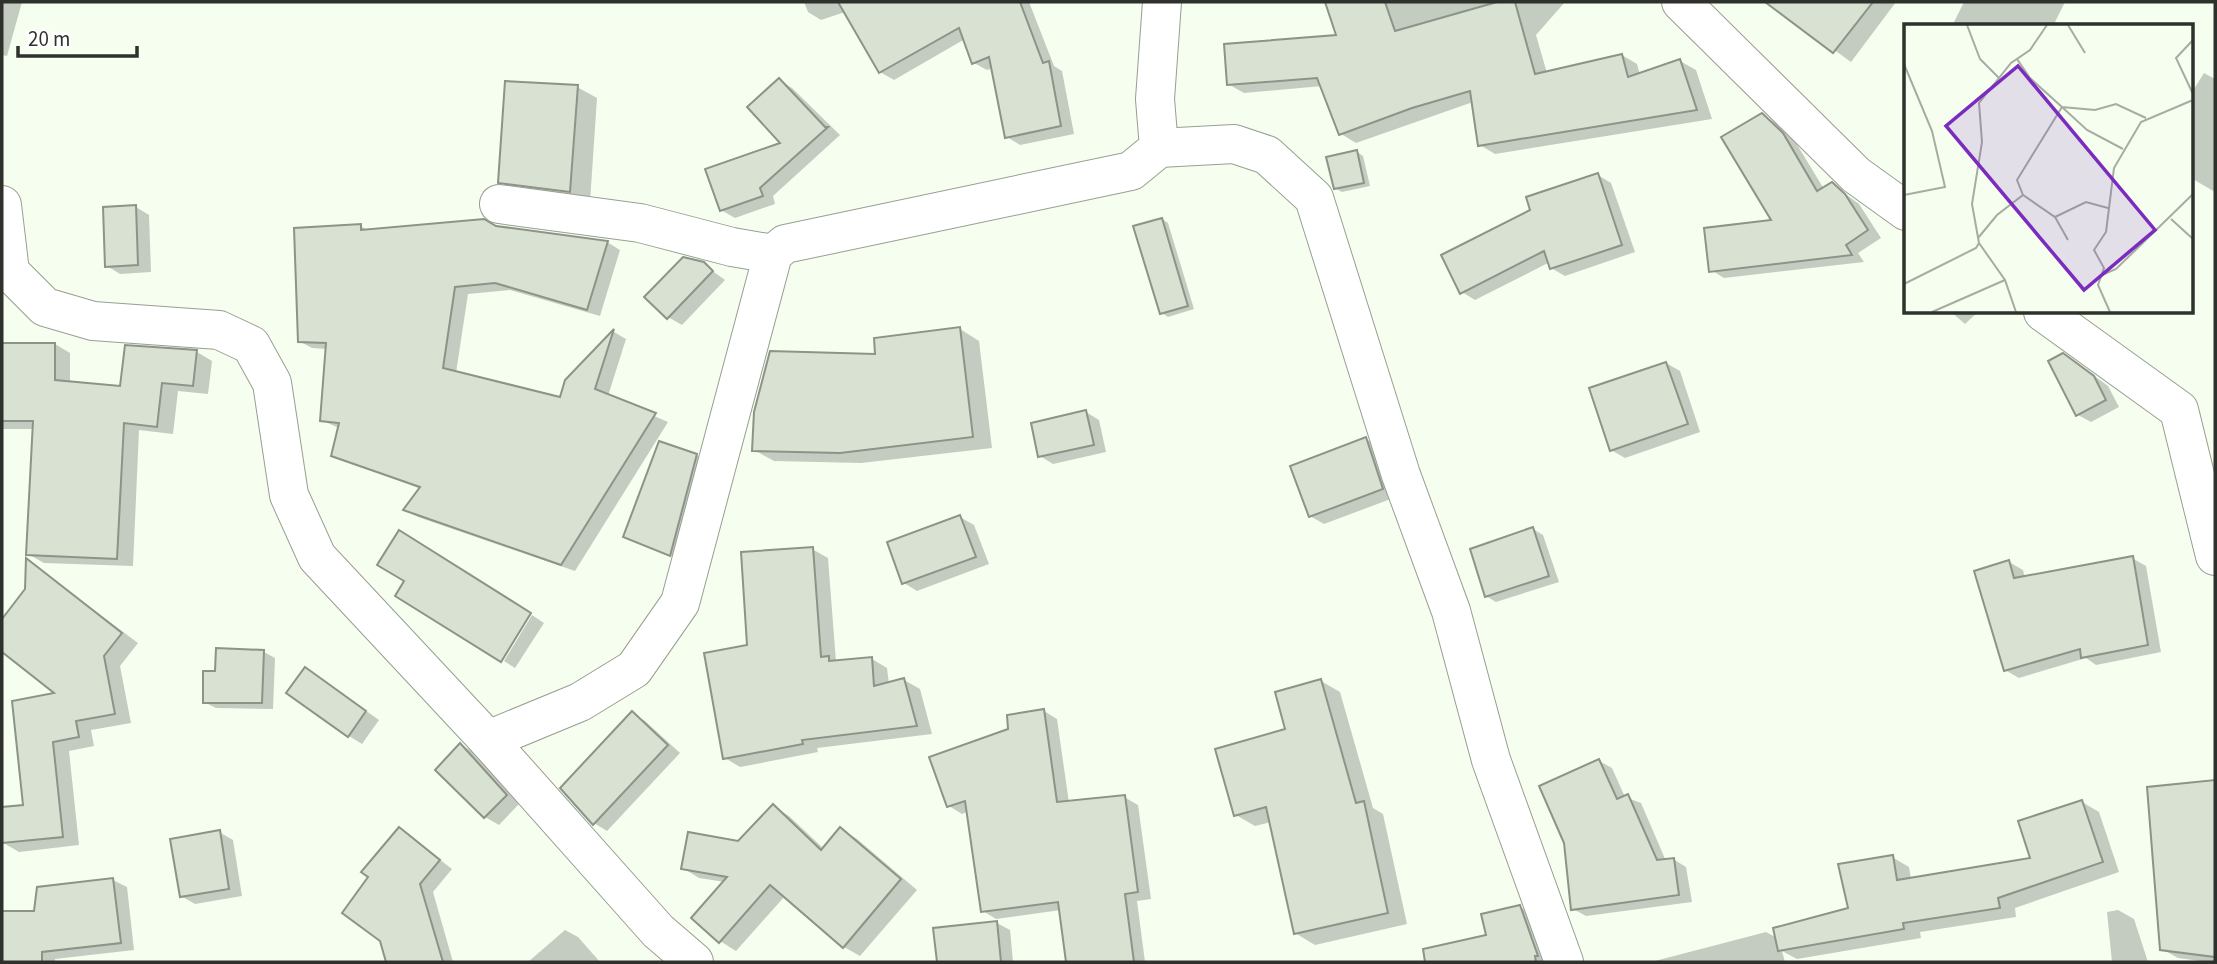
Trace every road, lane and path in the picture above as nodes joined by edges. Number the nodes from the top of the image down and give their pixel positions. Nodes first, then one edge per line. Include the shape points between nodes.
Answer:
1 (1162, 2) edge
2 (1681, 2) edge
3 (1159, 148) junction
4 (499, 204) dead end
5 (3, 210) edge
6 (1904, 210) edge
7 (773, 254) junction
8 (2044, 313) edge
9 (2215, 556) edge
10 (488, 740) junction
11 (694, 962) edge
12 (1564, 962) edge

1 - 3 street via 1155,99
2 - 6 street via 1856,175
3 - 7 street via 1131,171 785,244
3 - 12 street via 1234,144 1267,155 1314,198 1401,475 1451,611 1491,760
4 - 7 street via 640,223
5 - 10 street via 10,272 45,307 93,321 219,330 251,345 272,383 289,495 317,557
7 - 10 street via 680,603 634,669 580,702
8 - 9 street via 2179,410
10 - 11 street via 658,931

